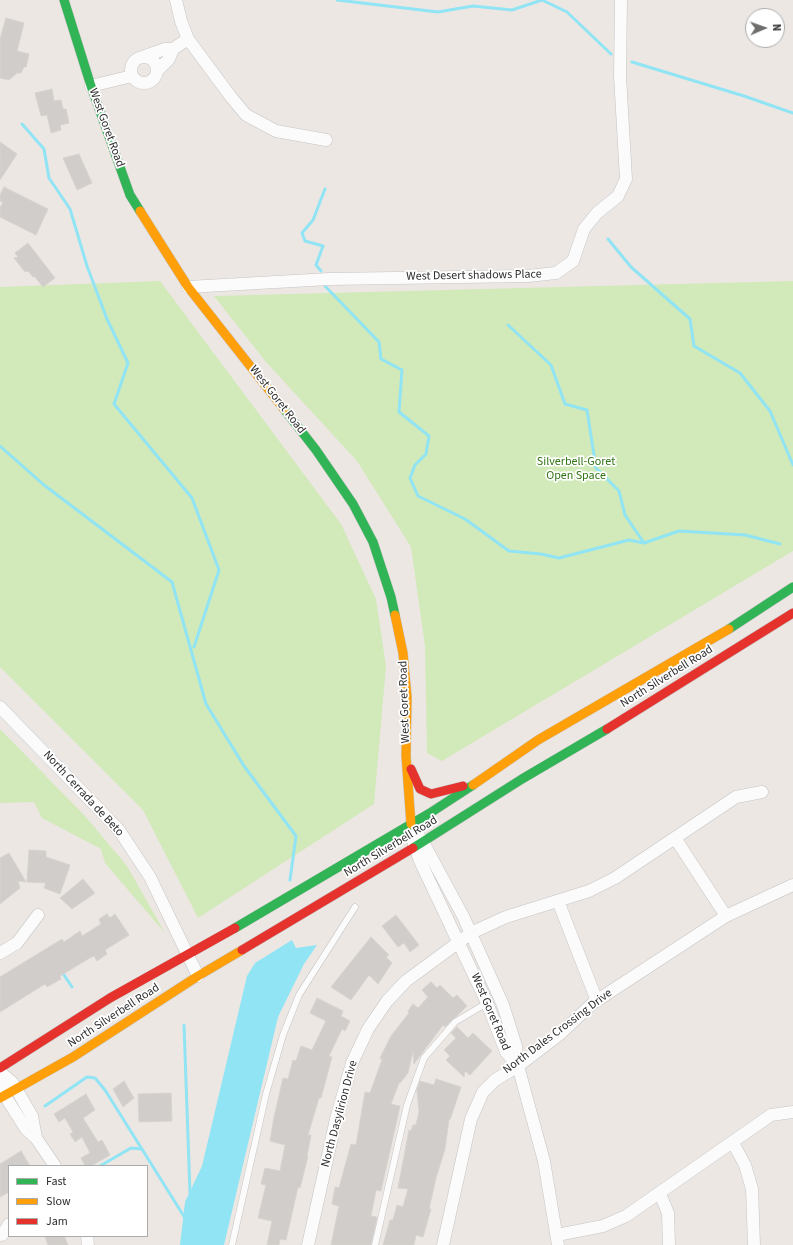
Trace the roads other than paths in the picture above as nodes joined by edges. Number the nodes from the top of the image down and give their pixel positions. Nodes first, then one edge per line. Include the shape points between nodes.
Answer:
1 (64, 0) edge
2 (176, 0) edge
3 (620, 0) edge
4 (188, 39) junction
5 (173, 49) junction
6 (145, 56) junction
7 (157, 71) junction
8 (132, 76) junction
9 (91, 86) junction
10 (326, 140) dead end
11 (188, 287) junction
12 (793, 587) edge
13 (793, 613) edge
14 (0, 707) edge
15 (406, 756) junction
16 (477, 782) junction
17 (762, 792) dead end
18 (410, 824) junction
19 (675, 838) junction
20 (419, 844) junction
21 (793, 885) edge
22 (558, 900) junction
23 (355, 907) dead end
24 (38, 915) dead end
25 (726, 916) junction
26 (470, 933) junction
27 (459, 941) junction
28 (0, 953) edge
29 (188, 955) junction
30 (198, 976) junction
31 (597, 1001) junction
32 (487, 1003) junction
33 (518, 1066) junction
34 (0, 1068) edge
35 (0, 1072) edge
36 (0, 1081) edge
37 (16, 1089) junction
38 (2, 1097) edge
39 (793, 1112) edge
40 (36, 1138) junction
41 (733, 1143) junction
42 (54, 1165) edge
43 (660, 1194) junction
44 (8, 1226) edge
45 (2, 1235) dead end
46 (558, 1240) edge
47 (232, 1245) edge
48 (308, 1245) edge
49 (375, 1245) edge
50 (443, 1245) edge
51 (669, 1245) edge
52 (754, 1245) edge

1 - 9 main road, West Goret Road
2 - 4 street
3 - 11 street, West Desert shadows Place via 620,76 626,179 618,196 597,213 584,229 573,261 556,274 330,279
4 - 5 street
4 - 10 street via 246,114 276,132
5 - 6 street
5 - 7 street
6 - 7 street via 154,61
6 - 8 street via 133,61 130,69
7 - 8 street via 149,82 138,81
8 - 9 street
9 - 11 main road, West Goret Road via 130,195
11 - 15 main road, West Goret Road via 316,450 353,504 373,542 391,597 403,653 407,697
12 - 16 main road, North Silverbell Road via 714,639 538,740
13 - 20 main road, North Silverbell Road
14 - 29 street, North Cerrada de Beto via 119,830 150,878
15 - 16 main road via 420,789 432,794
15 - 18 main road, West Goret Road
16 - 18 main road, North Silverbell Road
17 - 19 street, North Dasylirion Drive via 736,798
18 - 20 street, West Goret Road
18 - 29 main road, North Silverbell Road
19 - 22 street, North Dasylirion Drive via 615,878 589,891
19 - 25 street
20 - 26 street, West Goret Road
20 - 27 street, West Goret Road via 420,861
20 - 30 main road, North Silverbell Road
21 - 25 street, North Dales Crossing Drive
22 - 26 street, North Dasylirion Drive via 506,917
22 - 31 street
23 - 47 lane via 299,995 283,1034 266,1094
24 - 28 street via 17,943
25 - 31 street, North Dales Crossing Drive
26 - 27 street, North Dasylirion Drive
26 - 33 street, West Goret Road via 503,1005 516,1046
27 - 32 street, West Goret Road
27 - 48 street, North Dasylirion Drive via 406,981 387,1001 368,1029 352,1063 336,1120
29 - 30 street, North Cerrada de Beto
29 - 34 main road, North Silverbell Road via 110,998
30 - 37 main road, North Silverbell Road via 73,1057
31 - 33 street, North Dales Crossing Drive
32 - 33 street, West Goret Road via 506,1052
32 - 49 lane via 455,1022 424,1058 407,1106
33 - 46 street, West Goret Road via 544,1161
33 - 50 street, North Dales Crossing Drive via 491,1084 484,1092 471,1119
35 - 37 street
36 - 38 street
37 - 38 main road, North Silverbell Road
37 - 40 street via 32,1116
38 - 40 street
39 - 41 street via 772,1115
40 - 42 street
41 - 43 street
41 - 52 street via 745,1165 752,1189
43 - 46 street via 626,1216
43 - 51 street via 668,1213
44 - 45 street

